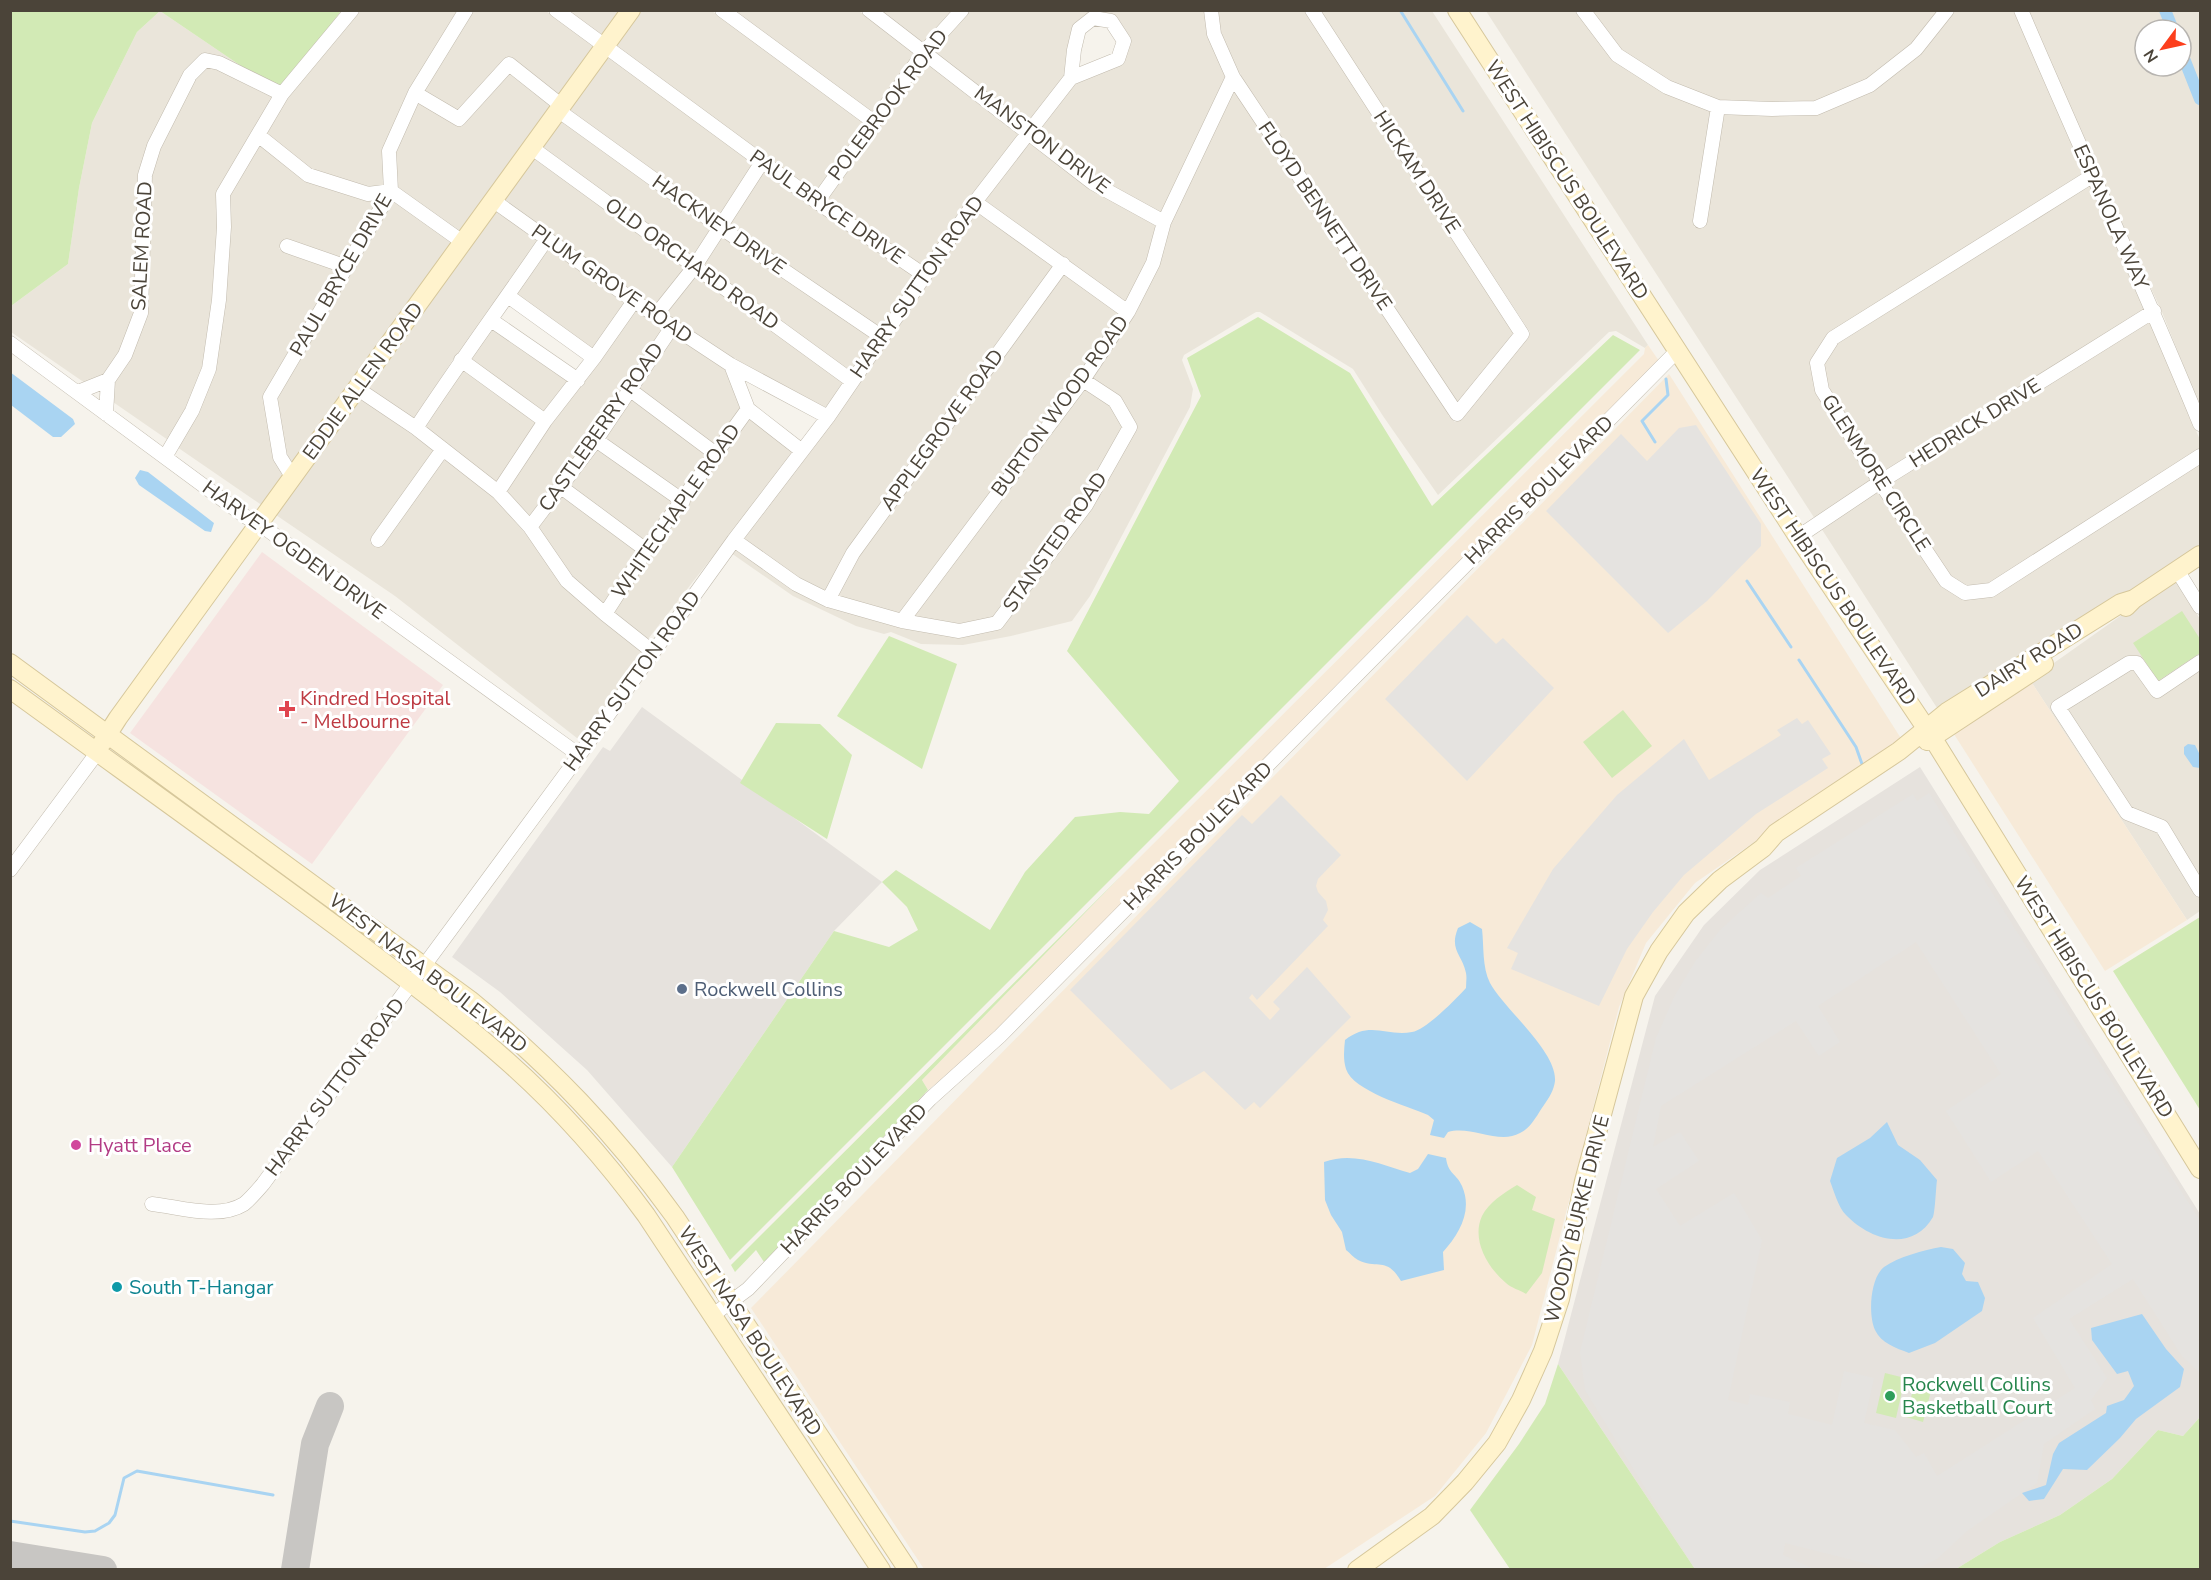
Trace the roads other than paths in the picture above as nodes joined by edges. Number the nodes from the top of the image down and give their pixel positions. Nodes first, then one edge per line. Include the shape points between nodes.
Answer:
1 (352, 10) edge
2 (466, 10) edge
3 (556, 10) edge
4 (631, 10) edge
5 (722, 10) edge
6 (869, 10) edge
7 (962, 10) edge
8 (1211, 10) edge
9 (1312, 10) edge
10 (1457, 10) edge
11 (1582, 10) edge
12 (1947, 10) edge
13 (2021, 10) edge
14 (604, 45) junction
15 (924, 52) junction
16 (1233, 77) junction
17 (1071, 78) junction
18 (414, 93) junction
19 (282, 94) junction
20 (1718, 107) junction
21 (560, 108) junction
22 (874, 122) junction
23 (1029, 132) junction
24 (258, 135) junction
25 (532, 148) junction
26 (762, 162) junction
27 (2092, 176) junction
28 (392, 191) junction
29 (494, 201) junction
30 (817, 202) junction
31 (975, 202) junction
32 (1700, 221) dead end
33 (1164, 222) junction
34 (720, 227) junction
35 (546, 240) junction
36 (464, 243) junction
37 (287, 246) dead end
38 (1063, 264) junction
39 (695, 266) junction
40 (347, 267) junction
41 (924, 275) junction
42 (508, 296) junction
43 (634, 301) junction
44 (2154, 311) junction
45 (1128, 312) junction
46 (656, 315) junction
47 (491, 320) junction
48 (672, 327) junction
49 (882, 337) junction
50 (10, 343) edge
51 (1677, 351) junction
52 (594, 358) junction
53 (461, 360) junction
54 (731, 365) junction
55 (108, 380) junction
56 (578, 380) junction
57 (1083, 380) junction
58 (852, 381) junction
59 (358, 389) junction
60 (629, 389) junction
61 (78, 392) junction
62 (748, 409) junction
63 (106, 414) junction
64 (1457, 414) joint
65 (828, 417) junction
66 (545, 421) junction
67 (2200, 424) edge
68 (416, 428) junction
69 (596, 440) junction
70 (443, 449) junction
71 (802, 451) junction
72 (716, 454) junction
73 (2200, 456) edge
74 (165, 457) junction
75 (292, 478) junction
76 (1880, 482) junction
77 (561, 487) junction
78 (498, 492) junction
79 (682, 501) junction
80 (258, 523) junction
81 (530, 527) junction
82 (1798, 537) junction
83 (378, 540) dead end
84 (734, 540) junction
85 (646, 550) junction
86 (2200, 555) edge
87 (2177, 570) junction
88 (828, 600) junction
89 (2200, 607) edge
90 (605, 614) junction
91 (902, 621) junction
92 (654, 652) junction
93 (10, 663) edge
94 (2200, 663) edge
95 (10, 690) edge
96 (1929, 732) junction
97 (108, 734) junction
98 (97, 753) junction
99 (579, 755) junction
100 (10, 870) edge
101 (2200, 890) edge
102 (424, 965) junction
103 (412, 984) junction
104 (2200, 1169) edge
105 (152, 1203) dead end
106 (732, 1302) junction
107 (713, 1315) junction
108 (828, 1449) junction
109 (809, 1461) junction
110 (881, 1569) edge
111 (908, 1569) edge
112 (1357, 1569) edge

1 - 19 street
2 - 18 street, PAUL BRYCE DRIVE
3 - 14 street, PAUL BRYCE DRIVE
4 - 14 street, EDDIE ALLEN ROAD
5 - 22 street
6 - 15 street, MANSTON DRIVE
7 - 15 street, POLEBROOK ROAD
8 - 16 street, FLOYD BENNETT DRIVE via 1214,34
9 - 64 street, HICKAM DRIVE via 1522,334
10 - 51 street, WEST HIBISCUS BOULEVARD
11 - 20 street via 1617,55 1667,87
12 - 20 street via 1916,49 1870,85 1815,108
13 - 27 street, ESPANOLA WAY
14 - 21 street, EDDIE ALLEN ROAD
14 - 26 street, PAUL BRYCE DRIVE
15 - 22 street, POLEBROOK ROAD
15 - 23 street, MANSTON DRIVE
16 - 33 street, BURTON WOOD ROAD
16 - 64 street, FLOYD BENNETT DRIVE
17 - 17 street via 1118,59 1124,41 1111,21 1093,18 1079,29
17 - 23 street, HARRY SUTTON ROAD
18 - 21 street, HACKNEY DRIVE via 459,119 509,64
18 - 28 street, PAUL BRYCE DRIVE via 389,151
19 - 24 street
19 - 55 street, SALEM ROAD via 205,60 190,75 154,146 145,175 141,313 125,355
20 - 32 street
21 - 25 street, EDDIE ALLEN ROAD
21 - 34 street, HACKNEY DRIVE
22 - 30 street, POLEBROOK ROAD
23 - 31 street, HARRY SUTTON ROAD
23 - 33 street, MANSTON DRIVE via 1093,183
24 - 28 street via 308,175 368,194
24 - 74 street via 223,194 219,300 209,369 192,411
25 - 29 street, EDDIE ALLEN ROAD
25 - 39 street, OLD ORCHARD ROAD
26 - 30 street, PAUL BRYCE DRIVE
26 - 34 street
27 - 44 street, ESPANOLA WAY
27 - 76 street, GLENMORE CIRCLE via 1833,339 1817,363 1822,390
28 - 36 street
28 - 40 street, PAUL BRYCE DRIVE
29 - 35 street, PLUM GROVE ROAD
29 - 36 street, EDDIE ALLEN ROAD
30 - 41 street, PAUL BRYCE DRIVE
31 - 38 street
31 - 41 street, HARRY SUTTON ROAD
33 - 45 street, BURTON WOOD ROAD via 1153,263
34 - 39 street
34 - 49 street, HACKNEY DRIVE
35 - 42 street
35 - 43 street, PLUM GROVE ROAD
36 - 59 street, EDDIE ALLEN ROAD
37 - 40 street
38 - 45 street
38 - 88 street, APPLEGROVE ROAD via 853,553
39 - 46 street
39 - 58 street, OLD ORCHARD ROAD
40 - 75 street, PAUL BRYCE DRIVE via 270,397 280,457
41 - 49 street, HARRY SUTTON ROAD
42 - 47 street
42 - 52 street
43 - 46 street, PLUM GROVE ROAD
43 - 52 street
44 - 67 street, ESPANOLA WAY
44 - 76 street, HEDRICK DRIVE
45 - 57 street, BURTON WOOD ROAD
46 - 48 street, PLUM GROVE ROAD
47 - 53 street
47 - 56 street
48 - 54 street, PLUM GROVE ROAD
48 - 60 street, CASTLEBERRY ROAD
49 - 58 street, HARRY SUTTON ROAD
50 - 61 street, HARVEY OGDEN DRIVE
51 - 82 street, WEST HIBISCUS BOULEVARD
51 - 106 street, HARRIS BOULEVARD
52 - 56 street
53 - 66 street
53 - 68 street
54 - 62 street
54 - 65 street, PLUM GROVE ROAD
55 - 61 street
55 - 63 street
56 - 66 street
57 - 91 street, BURTON WOOD ROAD
57 - 91 street, STANSTED ROAD via 1115,401 1130,427 1086,505 997,623 959,631
58 - 65 street, HARRY SUTTON ROAD
59 - 68 street
59 - 75 street, EDDIE ALLEN ROAD
60 - 69 street, CASTLEBERRY ROAD
60 - 72 street
61 - 63 street, HARVEY OGDEN DRIVE
62 - 71 street
62 - 72 street, WHITECHAPLE ROAD
63 - 74 street, HARVEY OGDEN DRIVE
65 - 71 street, HARRY SUTTON ROAD
66 - 78 street
68 - 70 street
69 - 77 street, CASTLEBERRY ROAD
69 - 79 street
70 - 78 street
70 - 83 street
71 - 84 street, HARRY SUTTON ROAD
72 - 79 street, WHITECHAPLE ROAD
73 - 76 street, GLENMORE CIRCLE via 1991,590 1965,593 1946,581
74 - 80 street, HARVEY OGDEN DRIVE
75 - 80 street, EDDIE ALLEN ROAD
76 - 82 street, HEDRICK DRIVE
77 - 81 street, CASTLEBERRY ROAD
77 - 85 street
78 - 81 street
79 - 85 street, WHITECHAPLE ROAD
80 - 97 street, EDDIE ALLEN ROAD
80 - 99 street, HARVEY OGDEN DRIVE
81 - 90 street via 567,581
82 - 96 street, WEST HIBISCUS BOULEVARD
84 - 88 street, STANSTED ROAD via 796,584
84 - 92 street, HARRY SUTTON ROAD
85 - 90 street, WHITECHAPLE ROAD
86 - 87 street, DAIRY ROAD
87 - 89 street
87 - 96 street, DAIRY ROAD via 2064,651
88 - 91 street, STANSTED ROAD
90 - 92 street
92 - 99 street, HARRY SUTTON ROAD
93 - 97 street, WEST NASA BOULEVARD
94 - 101 street via 2157,691 2137,663 2129,663 2058,707 2127,813 2162,827
95 - 98 street, WEST NASA BOULEVARD
96 - 104 street, WEST HIBISCUS BOULEVARD
96 - 112 street, WOODY BURKE DRIVE via 1887,772 1778,844 1763,848 1720,880 1686,913 1659,951 1634,996 1584,1181 1560,1299 1521,1400 1497,1443 1466,1482 1432,1515
97 - 98 street, EDDIE ALLEN ROAD
97 - 102 street, WEST NASA BOULEVARD
98 - 100 street
98 - 103 street, WEST NASA BOULEVARD
99 - 102 street, HARRY SUTTON ROAD
102 - 103 street, HARRY SUTTON ROAD
102 - 106 street, WEST NASA BOULEVARD via 507,1030 586,1106 646,1178
103 - 105 street, HARRY SUTTON ROAD via 246,1202 214,1212
103 - 107 street, WEST NASA BOULEVARD via 508,1061 573,1126 633,1197
106 - 107 street, HARRIS BOULEVARD
106 - 108 street, WEST NASA BOULEVARD
107 - 109 street, WEST NASA BOULEVARD
108 - 109 street
108 - 111 street, WEST NASA BOULEVARD
109 - 110 street, WEST NASA BOULEVARD

